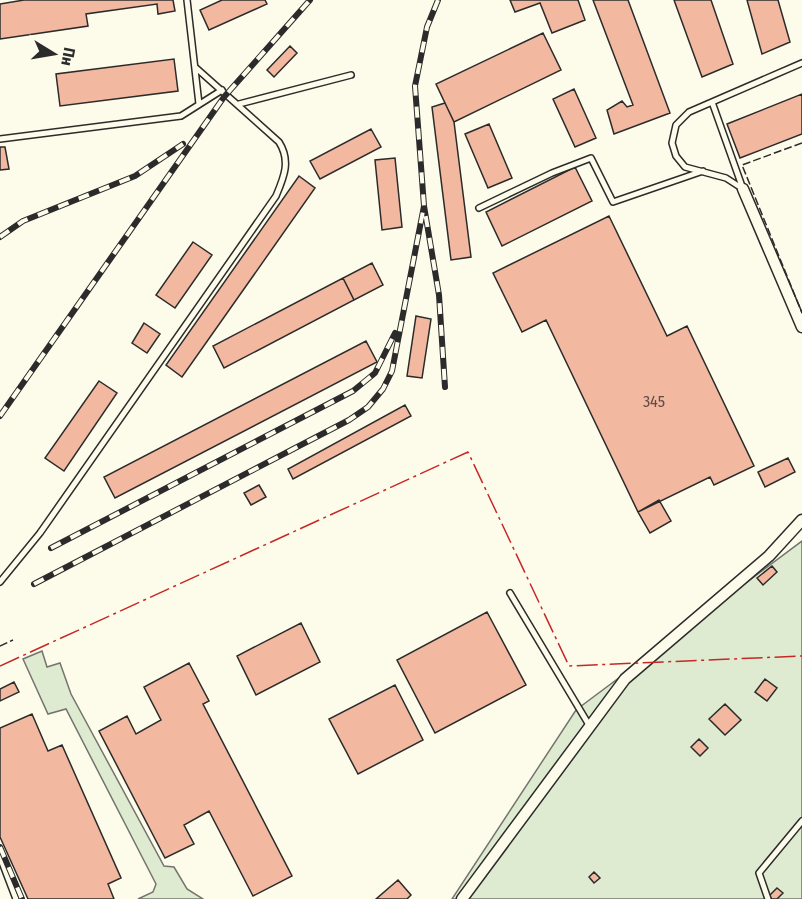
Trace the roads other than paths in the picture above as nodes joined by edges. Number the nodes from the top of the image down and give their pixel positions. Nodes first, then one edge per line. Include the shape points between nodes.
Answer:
1 (187, 0) edge
2 (802, 63) edge
3 (195, 67) junction
4 (351, 75) dead end
5 (222, 90) junction
6 (712, 102) junction
7 (239, 104) junction
8 (199, 105) junction
9 (0, 139) edge
10 (704, 171) junction
11 (743, 189) junction
12 (479, 208) dead end
13 (802, 327) edge
14 (802, 520) edge
15 (0, 582) edge
16 (510, 593) dead end
17 (589, 725) junction
18 (802, 821) edge
19 (0, 857) edge
20 (16, 899) edge
21 (462, 899) edge
22 (768, 899) edge

1 - 3 lane
2 - 6 lane
3 - 5 lane
3 - 8 lane
4 - 7 lane
5 - 7 lane
5 - 8 lane
6 - 10 lane via 689,112 676,125 672,143 685,167
6 - 11 lane
7 - 15 lane via 286,153 284,177 276,196 40,533
8 - 9 lane via 181,116
10 - 11 lane
10 - 12 lane via 613,202 591,158
11 - 13 street
14 - 17 street via 769,556 625,679
16 - 17 lane
17 - 21 street
18 - 22 lane via 759,873
19 - 20 lane

